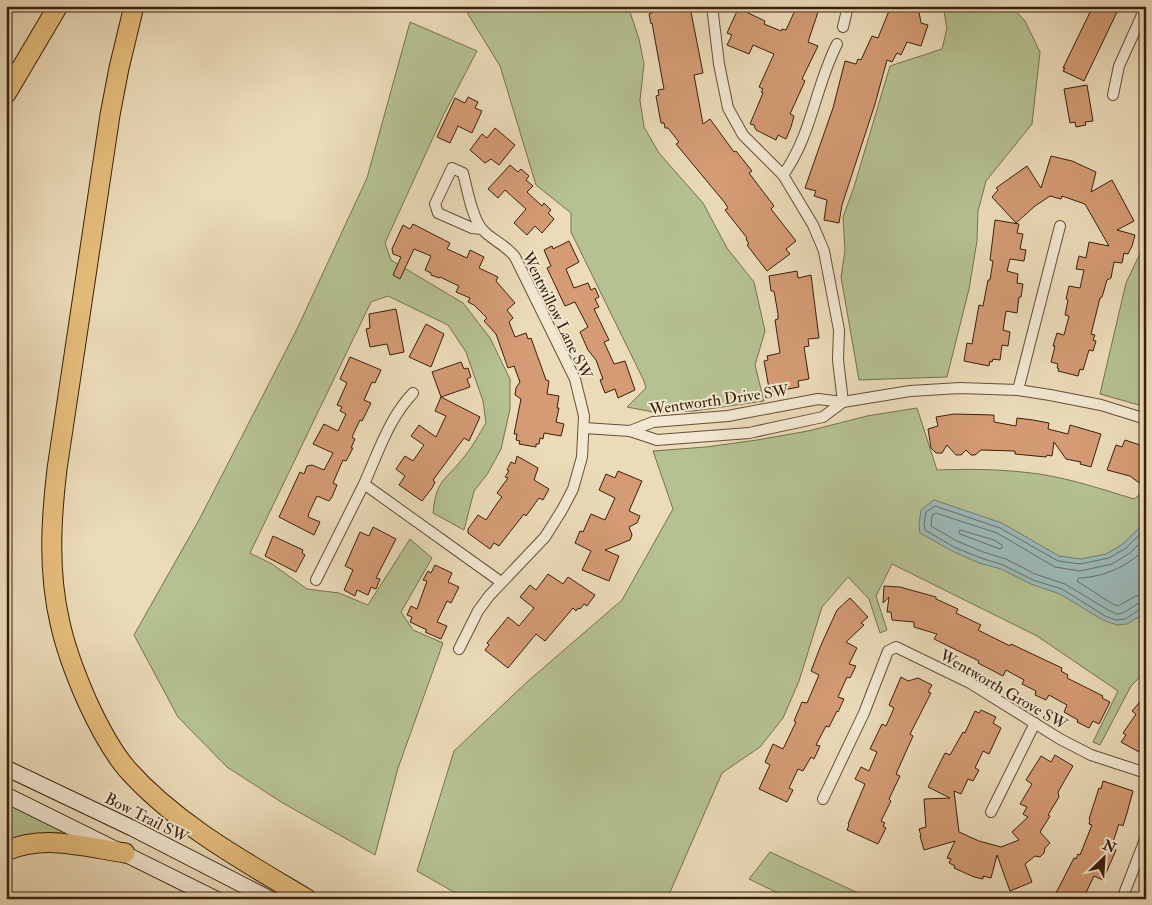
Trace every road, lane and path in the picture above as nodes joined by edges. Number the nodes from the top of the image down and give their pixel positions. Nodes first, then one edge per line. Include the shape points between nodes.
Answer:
1 (58, 6) edge
2 (134, 6) edge
3 (712, 6) edge
4 (848, 6) edge
5 (1146, 6) edge
6 (844, 27) dead end
7 (837, 44) dead end
8 (6, 94) edge
9 (1113, 94) dead end
10 (783, 175) junction
11 (1060, 226) dead end
12 (482, 229) junction
13 (1018, 390) junction
14 (413, 393) dead end
15 (843, 402) junction
16 (1146, 419) edge
17 (584, 428) junction
18 (630, 431) junction
19 (364, 484) junction
20 (316, 580) dead end
21 (501, 582) junction
22 (459, 649) dead end
23 (1035, 723) junction
24 (6, 768) edge
25 (1146, 773) edge
26 (6, 795) edge
27 (823, 799) dead end
28 (990, 812) dead end
29 (1146, 837) edge
30 (6, 851) edge
31 (125, 852) junction
32 (216, 899) edge
33 (270, 899) edge
34 (307, 899) edge
35 (1122, 899) edge

1 - 8 highway
2 - 34 highway via 110,115 57,469 52,511 52,558 59,622 68,654 95,719 126,768 198,831
3 - 10 street via 728,108 743,135
4 - 6 street
5 - 9 street via 1119,66
7 - 10 street via 804,139
10 - 15 street via 813,224 824,251 839,330 838,360
11 - 13 street
12 - 12 street, Wentwillow Lane SW via 470,204 464,173 452,168 434,204 438,213
12 - 17 street, Wentwillow Lane SW via 515,257 575,379
13 - 15 street, Wentworth Drive SW via 938,388
13 - 16 street, Wentworth Drive SW via 1101,405
14 - 19 street via 391,426
15 - 18 street, Wentworth Drive SW via 818,399 728,416 653,422
15 - 18 street, Wentworth Drive SW via 823,417 749,433 657,440
17 - 18 street, Wentworth Drive SW
17 - 21 street, Wentwillow Lane SW via 578,473 562,510 544,538
19 - 20 street
19 - 21 street
21 - 22 street, Wentwillow Lane SW via 478,611
23 - 25 street, Wentworth Grove SW via 1091,755
23 - 27 street, Wentworth Grove SW via 970,683 896,647 888,652 864,713
23 - 28 street
24 - 33 main road, Bow Trail SW
26 - 31 main road
29 - 35 street
30 - 31 highway via 41,842
31 - 32 main road

